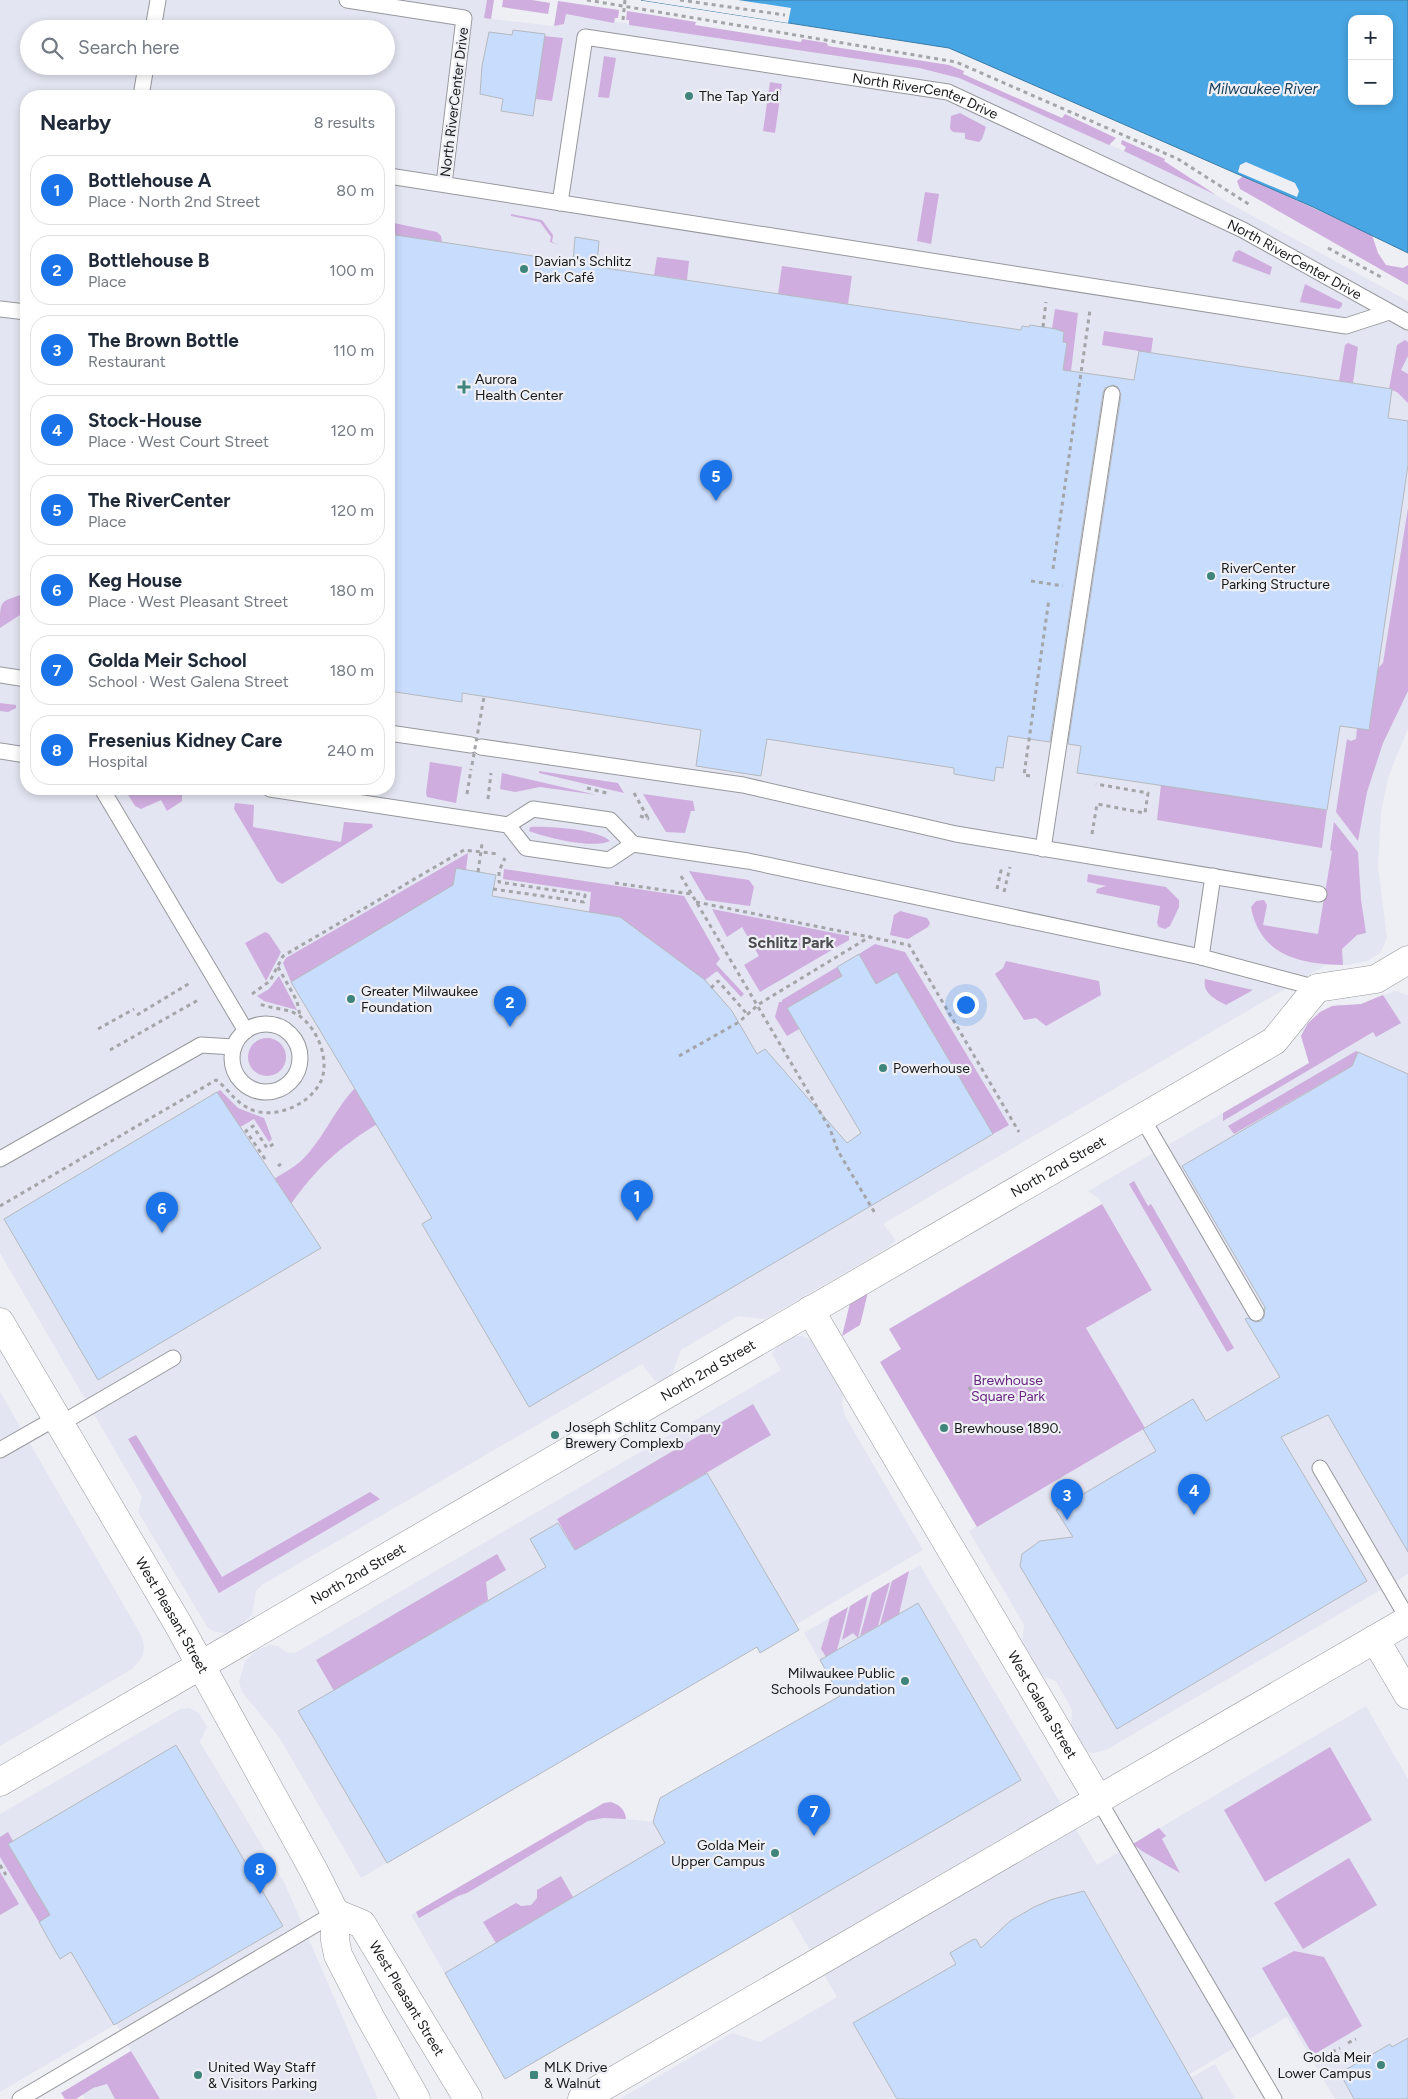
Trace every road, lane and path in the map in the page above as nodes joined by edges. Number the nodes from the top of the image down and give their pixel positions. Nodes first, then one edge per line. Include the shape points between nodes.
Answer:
1 (158, 0) edge
2 (347, 0) edge
3 (680, 0) edge
4 (786, 15) dead end
5 (155, 20) edge
6 (144, 75) edge
7 (142, 90) edge
8 (395, 177) edge
9 (444, 184) junction
10 (560, 203) junction
11 (1055, 303) dead end
12 (1081, 306) dead end
13 (0, 309) edge
14 (20, 311) edge
15 (1389, 312) junction
16 (1408, 322) edge
17 (1043, 327) dead end
18 (1112, 394) dead end
19 (1054, 569) dead end
20 (1031, 581) dead end
21 (1062, 586) dead end
22 (1049, 599) dead end
23 (0, 674) edge
24 (20, 678) edge
25 (484, 697) dead end
26 (395, 734) edge
27 (0, 751) edge
28 (20, 754) edge
29 (492, 770) dead end
30 (1096, 784) dead end
31 (1028, 785) dead end
32 (631, 788) dead end
33 (468, 789) dead end
34 (489, 794) dead end
35 (106, 795) edge
36 (309, 795) edge
37 (645, 812) dead end
38 (508, 826) junction
39 (1091, 838) dead end
40 (482, 843) dead end
41 (633, 844) junction
42 (1043, 849) junction
43 (481, 851) junction
44 (505, 857) junction
45 (512, 861) dead end
46 (1020, 867) dead end
47 (1001, 868) dead end
48 (478, 872) dead end
49 (680, 874) dead end
50 (1213, 876) junction
51 (613, 882) dead end
52 (493, 889) dead end
53 (996, 890) dead end
54 (1002, 891) dead end
55 (692, 894) junction
56 (1319, 894) dead end
57 (696, 902) junction
58 (871, 936) junction
59 (1201, 958) junction
60 (1408, 960) edge
61 (278, 967) junction
62 (210, 972) junction
63 (220, 988) junction
64 (711, 988) dead end
65 (1317, 988) junction
66 (758, 1004) junction
67 (134, 1009) dead end
68 (747, 1014) junction
69 (137, 1015) dead end
70 (300, 1016) junction
71 (98, 1029) dead end
72 (246, 1031) junction
73 (234, 1048) junction
74 (110, 1050) dead end
75 (679, 1056) dead end
76 (1141, 1116) junction
77 (1019, 1132) dead end
78 (275, 1143) dead end
79 (0, 1158) edge
80 (265, 1159) dead end
81 (0, 1206) edge
82 (876, 1215) dead end
83 (810, 1310) junction
84 (1256, 1313) dead end
85 (0, 1322) edge
86 (173, 1358) dead end
87 (969, 1387) dead end
88 (974, 1396) dead end
89 (58, 1421) junction
90 (0, 1450) edge
91 (1320, 1468) dead end
92 (1408, 1619) edge
93 (1375, 1639) junction
94 (201, 1665) junction
95 (1408, 1695) edge
96 (0, 1782) edge
97 (1098, 1799) junction
98 (0, 1865) edge
99 (6, 1874) dead end
100 (335, 1913) junction
101 (1356, 2038) dead end
102 (1348, 2043) dead end
103 (1340, 2048) dead end
104 (1332, 2052) dead end
105 (20, 2099) edge
106 (416, 2099) edge
107 (468, 2099) edge
108 (582, 2099) edge
109 (1274, 2099) edge

1 - 5 lane
2 - 9 lane, North RiverCenter Drive via 464,18
3 - 4 path
6 - 7 lane
8 - 9 lane, North RiverCenter Drive
9 - 10 lane, North RiverCenter Drive
10 - 15 lane, North RiverCenter Drive via 1346,326
10 - 15 lane, North RiverCenter Drive via 585,37 948,92 1244,230
11 - 17 path via 1046,302
12 - 19 path via 1090,307
13 - 14 lane
15 - 16 lane, North RiverCenter Drive
18 - 42 lane
20 - 21 path, bridge
22 - 31 path via 1024,774 1030,776
23 - 24 lane
25 - 33 path, bridge
26 - 42 lane via 743,785 956,834
27 - 28 lane
29 - 34 path
30 - 39 path via 1148,793 1145,813 1097,804
32 - 37 path
35 - 62 lane
36 - 38 lane
38 - 41 lane via 526,848 609,860
38 - 41 lane via 533,809 542,810 610,820
40 - 43 path
41 - 59 lane via 748,861
42 - 50 lane
43 - 44 path
43 - 48 path
43 - 61 path via 464,850 284,956
44 - 45 path
44 - 52 path via 499,871 499,882 585,895 584,902
46 - 54 path via 1011,865 1006,892
47 - 53 path
49 - 55 path
50 - 56 lane
50 - 59 lane
51 - 55 path
55 - 57 path
57 - 58 path
57 - 66 path
58 - 66 path
58 - 77 path via 909,945
59 - 65 lane
60 - 65 street via 1376,979
61 - 70 path via 297,1001
61 - 70 path via 266,986 250,995 259,1004 292,1011
62 - 63 lane
62 - 69 path
63 - 72 lane
63 - 74 path
64 - 68 path via 718,981
65 - 76 street, North 2nd Street via 1274,1041
66 - 68 path
66 - 82 path
67 - 71 path
68 - 75 path via 739,1022
70 - 81 path via 318,1040 323,1060 320,1084 302,1102 283,1111 263,1113 232,1098 216,1080
72 - 73 lane
72 - 73 lane via 266,1025 277,1026 290,1035 299,1049 300,1060 292,1080 274,1091 252,1090 237,1075 233,1065
73 - 79 lane via 201,1045
76 - 83 street, North 2nd Street
76 - 84 lane
78 - 80 path via 267,1148 253,1126 246,1131
83 - 94 street, North 2nd Street
83 - 97 street, West Galena Street
85 - 89 street, West Pleasant Street
86 - 89 lane
87 - 88 path
89 - 90 lane
89 - 94 street, West Pleasant Street
91 - 92 lane
92 - 93 street
93 - 95 street
93 - 97 street
94 - 96 street, North 2nd Street
94 - 100 street, West Pleasant Street
97 - 108 street
97 - 109 lane, West Galena Street
98 - 99 path
100 - 105 lane
100 - 106 street, West Pleasant Street via 338,1955
100 - 107 street, West Pleasant Street via 362,1924
101 - 102 path
103 - 104 path

